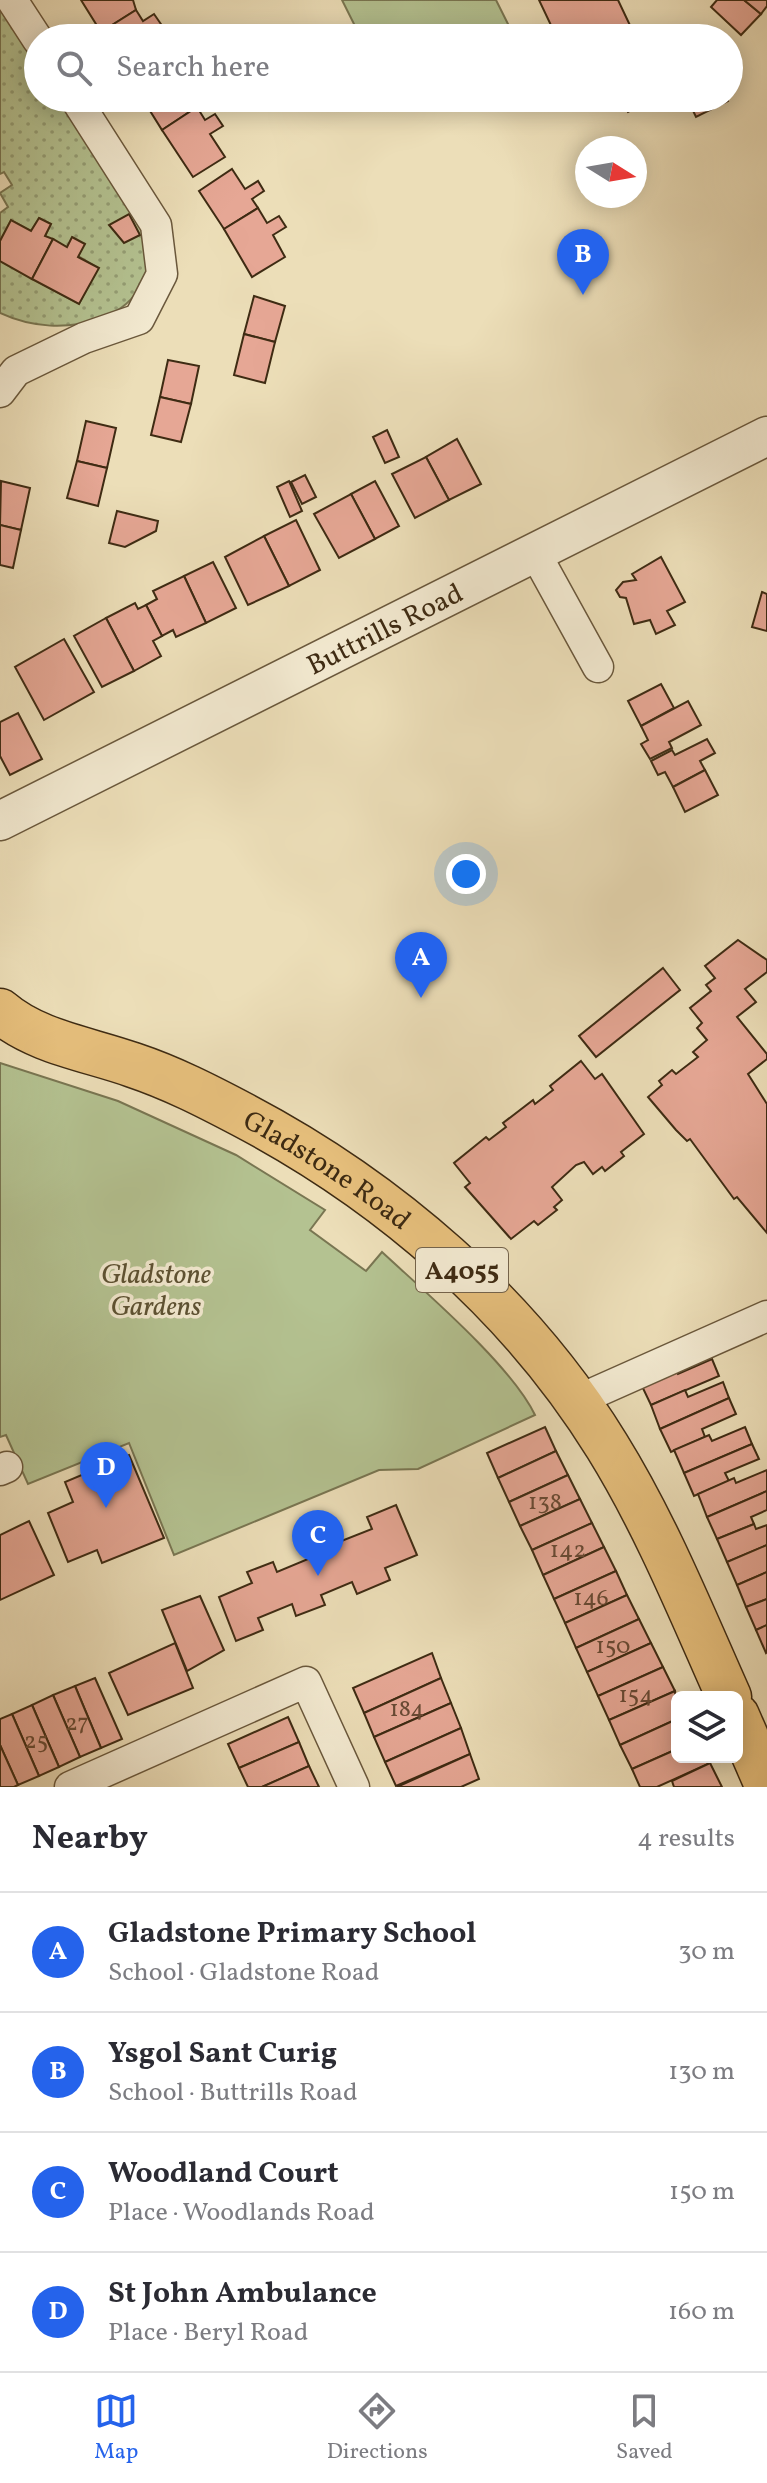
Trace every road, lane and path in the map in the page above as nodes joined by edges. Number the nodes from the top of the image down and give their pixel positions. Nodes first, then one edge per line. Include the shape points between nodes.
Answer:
1 (12, 0) edge
2 (28, 24) edge
3 (84, 112) edge
4 (5, 371) edge
5 (767, 436) edge
6 (534, 551) junction
7 (598, 667) dead end
8 (0, 821) edge
9 (7, 1024) edge
10 (767, 1316) edge
11 (576, 1401) junction
12 (726, 1691) edge
13 (743, 1730) edge
14 (767, 1785) edge
15 (70, 1787) edge
16 (354, 1787) edge

1 - 2 street
3 - 4 street via 156,225 162,274 139,319
5 - 6 street, Buttrills Road
6 - 7 street
6 - 8 street, Buttrills Road
9 - 11 main road, Gladstone Road / A4055 via 198,1091 349,1179 438,1247 484,1291
10 - 11 street
11 - 12 main road, Gladstone Road / A4055 via 635,1493
13 - 14 main road
15 - 16 street via 306,1682

